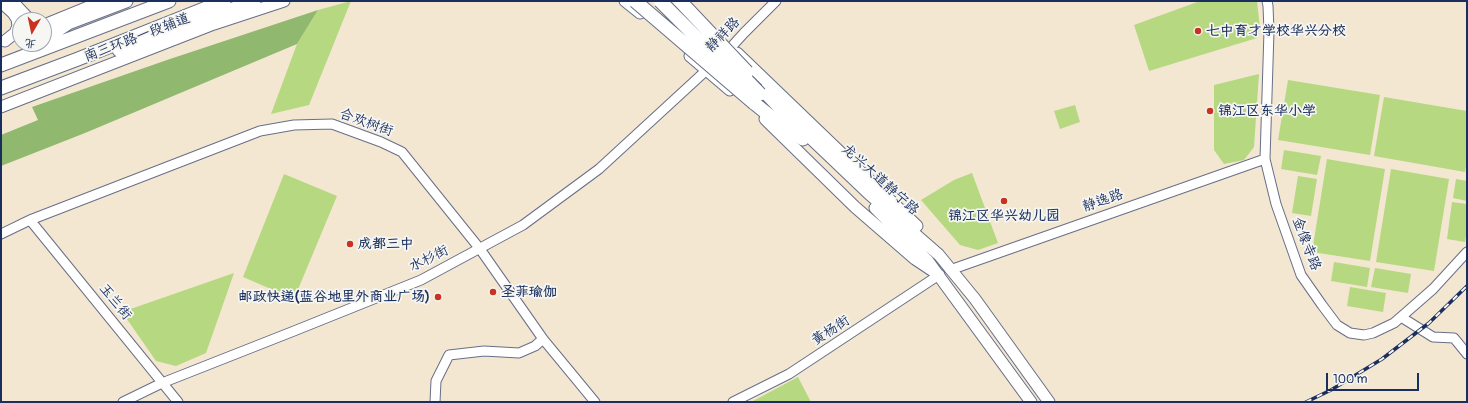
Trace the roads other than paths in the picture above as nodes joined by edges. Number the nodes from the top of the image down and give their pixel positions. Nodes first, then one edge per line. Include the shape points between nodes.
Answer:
1 (12, 1) edge
2 (103, 1) edge
3 (126, 1) edge
4 (169, 1) edge
5 (224, 1) edge
6 (254, 1) edge
7 (284, 1) edge
8 (627, 1) edge
9 (635, 1) edge
10 (660, 1) edge
11 (667, 1) edge
12 (680, 1) edge
13 (686, 1) edge
14 (693, 1) edge
15 (776, 1) edge
16 (1267, 1) edge
17 (1, 2) edge
18 (22, 12) edge
19 (652, 16) junction
20 (58, 19) junction
21 (52, 20) edge
22 (52, 22) edge
23 (709, 31) junction
24 (52, 34) edge
25 (3, 42) edge
26 (731, 47) junction
27 (31, 54) joint
28 (78, 59) junction
29 (1, 65) edge
30 (706, 70) junction
31 (1, 88) edge
32 (759, 97) junction
33 (1, 107) edge
34 (789, 117) joint
35 (803, 139) joint
36 (1265, 159) junction
37 (30, 220) junction
38 (1, 234) edge
39 (480, 249) junction
40 (1467, 252) edge
41 (939, 255) junction
42 (950, 270) junction
43 (939, 275) junction
44 (1401, 317) junction
45 (543, 339) junction
46 (1467, 354) edge
47 (162, 382) junction
48 (123, 402) edge
49 (178, 402) edge
50 (435, 402) edge
51 (595, 402) edge
52 (733, 402) edge
53 (1031, 402) edge
54 (1049, 402) edge

1 - 18 main road
2 - 20 main road
3 - 24 highway via 68,23
4 - 27 highway
5 - 28 highway
6 - 28 highway via 141,44
7 - 33 main road, 南三环路一段辅道 via 208,27
8 - 19 highway, bridge
8 - 30 main road
9 - 19 highway, bridge
10 - 32 highway, bridge
11 - 32 highway, bridge
12 - 23 highway, bridge
13 - 26 main road
14 - 23 highway
15 - 26 street, 静祥路
16 - 36 street, 金像寺路 via 1269,31
17 - 25 main road via 13,13 18,26 15,33
19 - 32 highway, bridge
20 - 21 main road
20 - 22 main road
23 - 32 highway, bridge
26 - 30 street, 静祥路
26 - 41 main road via 930,239
27 - 29 highway
28 - 31 highway
30 - 39 street, 水杉街 via 599,169 523,225
30 - 43 main road via 772,125 861,212 915,259
32 - 34 highway
32 - 35 highway via 780,124
34 - 41 main road, 龙兴大道静宁路 via 868,193
35 - 43 main road, 龙兴大道静宁路 via 870,202
36 - 42 street, 静逸路
36 - 44 street, 金像寺路 via 1276,204 1301,274 1337,325 1350,333 1364,336 1394,323
37 - 38 street, 合欢树街
37 - 39 street, 合欢树街 via 260,131 294,125 332,124 402,152
37 - 47 street, 玉兰街
39 - 45 street, 合欢树街
39 - 47 street, 水杉街 via 421,280
40 - 44 street, 金像寺路 via 1433,289
41 - 42 main road, 龙兴大道静宁路
42 - 54 main road, 龙兴大道静宁路 via 975,299
43 - 52 street, 黄杨街 via 789,374
43 - 53 main road, 龙兴大道静宁路
44 - 46 street via 1432,336 1454,338
45 - 50 street via 535,346 519,353 484,351 449,355 436,382
45 - 51 street, 合欢树街
47 - 48 street, 水杉街
47 - 49 street, 玉兰街

